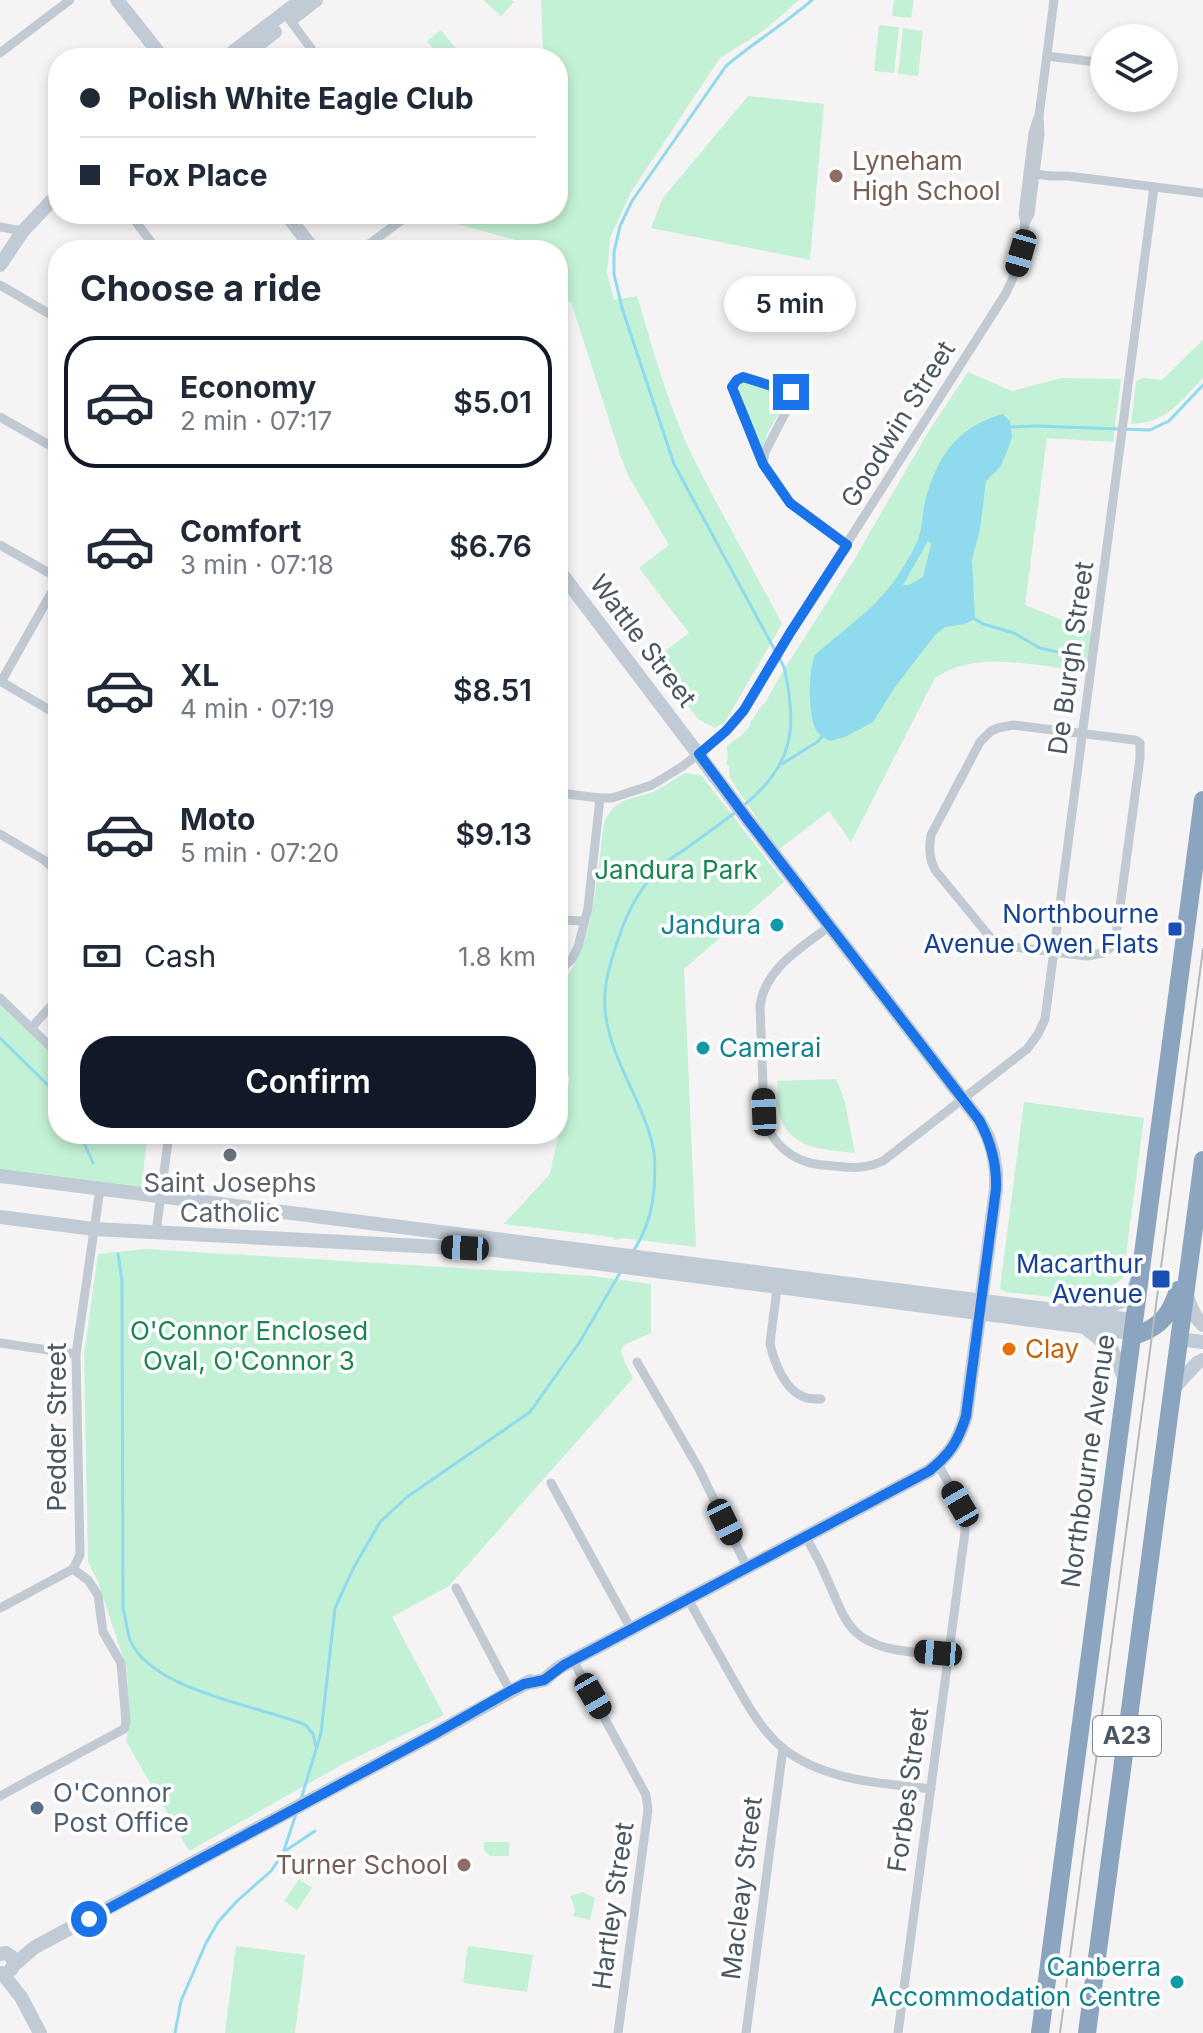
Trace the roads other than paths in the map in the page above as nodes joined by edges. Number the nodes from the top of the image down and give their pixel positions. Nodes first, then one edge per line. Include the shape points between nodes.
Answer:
1 (70, 0) edge
2 (117, 0) edge
3 (301, 0) edge
4 (316, 0) edge
5 (1054, 0) edge
6 (287, 17) junction
7 (155, 48) edge
8 (240, 48) edge
9 (252, 48) edge
10 (310, 48) edge
11 (0, 53) edge
12 (1047, 56) junction
13 (1090, 61) edge
14 (1032, 171) junction
15 (1154, 187) junction
16 (1203, 193) edge
17 (48, 205) edge
18 (294, 224) edge
19 (396, 224) edge
20 (0, 227) edge
21 (23, 231) junction
22 (306, 240) edge
23 (375, 240) edge
24 (0, 265) edge
25 (0, 285) edge
26 (48, 313) edge
27 (0, 417) edge
28 (48, 444) edge
29 (763, 464) junction
30 (0, 545) edge
31 (847, 545) junction
32 (48, 574) edge
33 (568, 582) edge
34 (48, 598) edge
35 (0, 682) edge
36 (48, 709) edge
37 (1083, 733) junction
38 (699, 754) junction
39 (568, 794) edge
40 (600, 798) junction
41 (1203, 800) edge
42 (0, 834) edge
43 (48, 863) edge
44 (568, 920) edge
45 (584, 921) junction
46 (830, 926) junction
47 (1054, 952) junction
48 (568, 961) edge
49 (0, 998) edge
50 (48, 1009) edge
51 (31, 1028) junction
52 (48, 1044) edge
53 (963, 1099) junction
54 (168, 1144) edge
55 (1203, 1160) edge
56 (0, 1176) edge
57 (100, 1189) junction
58 (161, 1197) junction
59 (0, 1217) edge
60 (94, 1229) junction
61 (156, 1232) junction
62 (496, 1244) junction
63 (988, 1250) junction
64 (1190, 1257) junction
65 (1140, 1272) junction
66 (778, 1280) junction
67 (1186, 1291) junction
68 (1003, 1303) junction
69 (981, 1308) junction
70 (1051, 1309) junction
71 (1160, 1323) junction
72 (1085, 1327) junction
73 (1203, 1327) edge
74 (1134, 1329) junction
75 (1180, 1333) junction
76 (1203, 1342) edge
77 (0, 1343) edge
78 (76, 1354) junction
79 (1203, 1360) edge
80 (637, 1362) dead end
81 (1125, 1379) junction
82 (1173, 1389) junction
83 (821, 1399) dead end
84 (938, 1464) junction
85 (551, 1483) dead end
86 (805, 1536) junction
87 (747, 1567) junction
88 (73, 1569) junction
89 (456, 1588) dead end
90 (688, 1599) junction
91 (0, 1608) edge
92 (631, 1629) junction
93 (948, 1655) junction
94 (573, 1660) junction
95 (510, 1691) junction
96 (783, 1748) junction
97 (931, 1789) junction
98 (0, 1796) edge
99 (4, 1962) edge
100 (40, 2033) edge
101 (618, 2033) edge
102 (746, 2033) edge
103 (898, 2033) edge
104 (1040, 2033) edge
105 (1087, 2033) edge

1 - 11 street
2 - 7 street
3 - 6 street
4 - 6 street
5 - 12 street, Goodwin Street
6 - 8 street
6 - 9 street
6 - 10 street
12 - 13 street
12 - 14 street, Goodwin Street
14 - 15 street
14 - 31 street, Goodwin Street via 1030,214 1006,293
15 - 16 street
15 - 37 street, De Burgh Street
17 - 21 street
18 - 22 street
19 - 23 street
20 - 21 street
21 - 24 street
25 - 26 street
27 - 28 street
29 - 29 street via 732,387 743,377 793,395
29 - 31 street via 790,503
30 - 32 street
31 - 38 street, Goodwin Street via 737,720
33 - 38 street, Wattle Street
34 - 35 street
35 - 36 street
37 - 47 street, De Burgh Street
37 - 47 street via 1135,740 1140,743 1140,758 1114,943 1095,955
37 - 47 street via 1013,725 984,736 930,841 935,870 990,937 1005,946
38 - 40 street, Goodwin Street via 652,785
38 - 46 street, Wattle Street
39 - 40 street, Goodwin Street
40 - 45 street
41 - 65 highway, Northbourne Avenue / A23
42 - 43 street
44 - 45 street
45 - 48 street
46 - 53 street, Wattle Street
46 - 53 street, De Burgh Street via 770,976 761,996 764,1112 770,1134 807,1162 854,1169 871,1166
47 - 53 street, De Burgh Street via 1038,1034 1027,1049
49 - 51 street
50 - 51 street
51 - 52 street
53 - 63 street, Wattle Street via 988,1137 996,1172
54 - 58 street
55 - 64 highway, A23
56 - 57 street
57 - 58 street
57 - 60 street, Pedder Street
58 - 61 street
58 - 62 street
59 - 60 street
60 - 61 street
60 - 78 street, Pedder Street
61 - 62 street
62 - 66 street
63 - 68 street via 991,1283
63 - 69 street, Wattle Street
64 - 67 highway, A23
64 - 71 highway via 1173,1305
65 - 70 street via 1126,1300 1093,1310
65 - 74 highway, Northbourne Avenue / A23
66 - 69 street
66 - 83 street via 772,1353 790,1389
67 - 73 street
67 - 75 highway, A23
68 - 69 street
68 - 70 street
69 - 72 street
69 - 84 street, Wattle Street via 966,1416
70 - 74 street
71 - 74 highway via 1151,1330
71 - 75 highway
72 - 74 street
72 - 81 street via 1111,1348
73 - 75 street
74 - 75 highway
74 - 81 highway, Northbourne Avenue / A23
75 - 76 street
75 - 82 highway, A23
77 - 78 street
78 - 88 street, Pedder Street via 80,1555
79 - 82 street
80 - 87 street via 698,1467
81 - 104 highway, Northbourne Avenue / A23
82 - 105 highway, A23
84 - 86 street
84 - 93 street, Forbes Street via 960,1504 965,1532
85 - 92 street
86 - 87 street
86 - 93 street via 847,1624 857,1634 894,1650
87 - 90 street
88 - 91 street
88 - 98 street via 98,1595 103,1632 121,1663 126,1723 124,1729
89 - 95 street
90 - 92 street
90 - 96 street via 755,1717
92 - 94 street
93 - 97 street, Forbes Street
94 - 95 street via 540,1671
94 - 101 street, Hartley Street via 646,1795 648,1810
95 - 99 street
96 - 97 street via 837,1774
96 - 102 street, Macleay Street
97 - 103 street, Forbes Street
99 - 100 street

